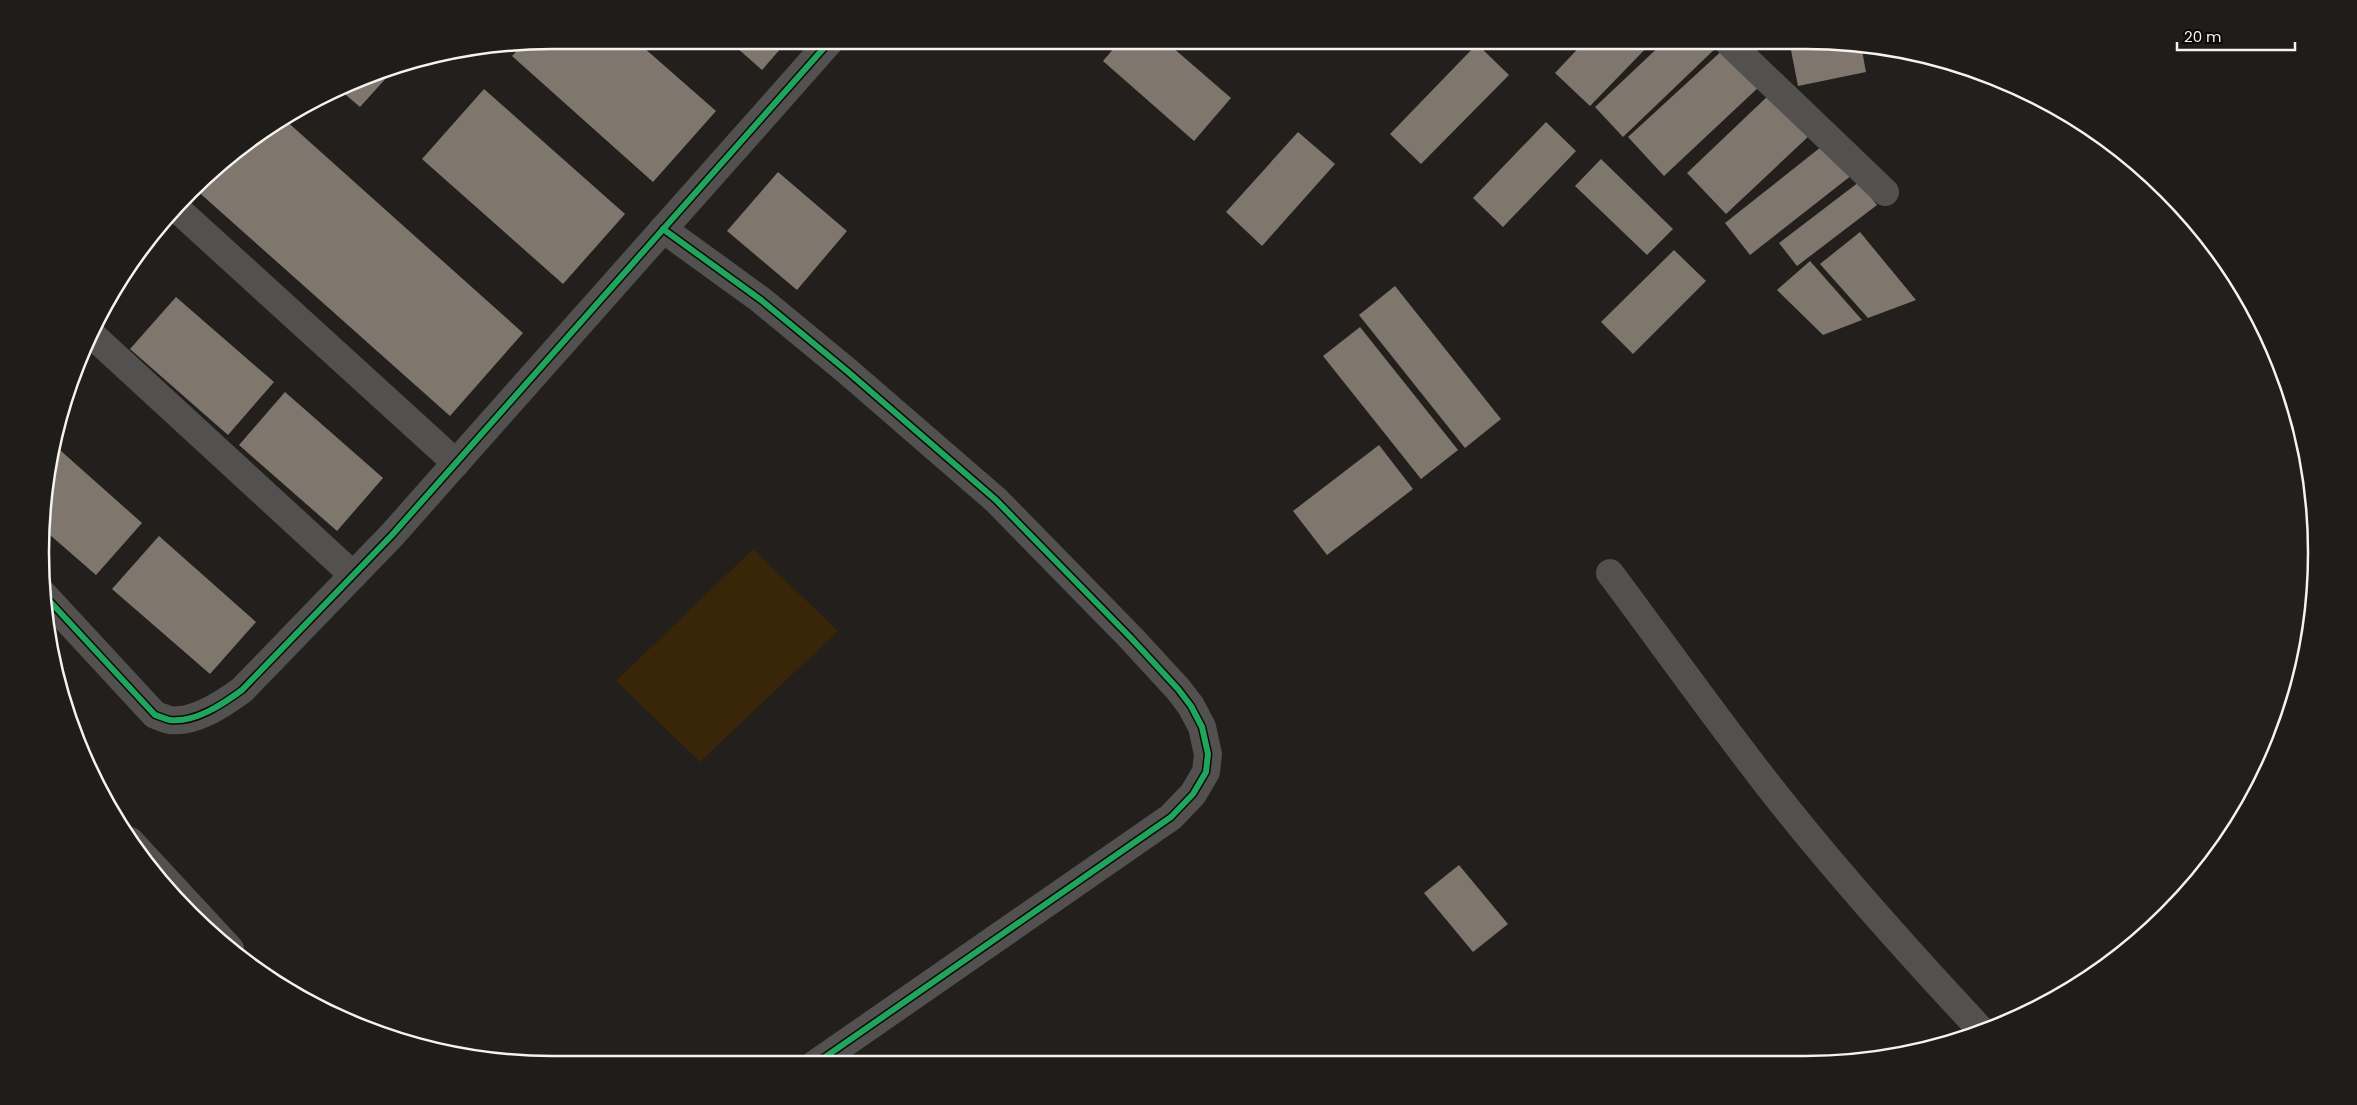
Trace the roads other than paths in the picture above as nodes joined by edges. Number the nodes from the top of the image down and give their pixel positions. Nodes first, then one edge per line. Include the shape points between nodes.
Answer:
1 (823, 49) edge
2 (1735, 49) edge
3 (1885, 192) dead end
4 (181, 212) edge
5 (663, 230) junction
6 (97, 339) edge
7 (456, 463) junction
8 (1610, 573) dead end
9 (353, 575) junction
10 (52, 603) edge
11 (1977, 1026) edge
12 (827, 1056) edge

1 - 5 street
2 - 3 street
4 - 7 street
5 - 7 street
5 - 12 street via 761,300 996,500 1178,689 1192,706 1202,727 1208,754 1206,772 1194,794 1171,817
6 - 9 street
7 - 9 street
8 - 11 street via 1769,786 1913,958
9 - 10 street via 242,690 203,713 170,720 154,715

